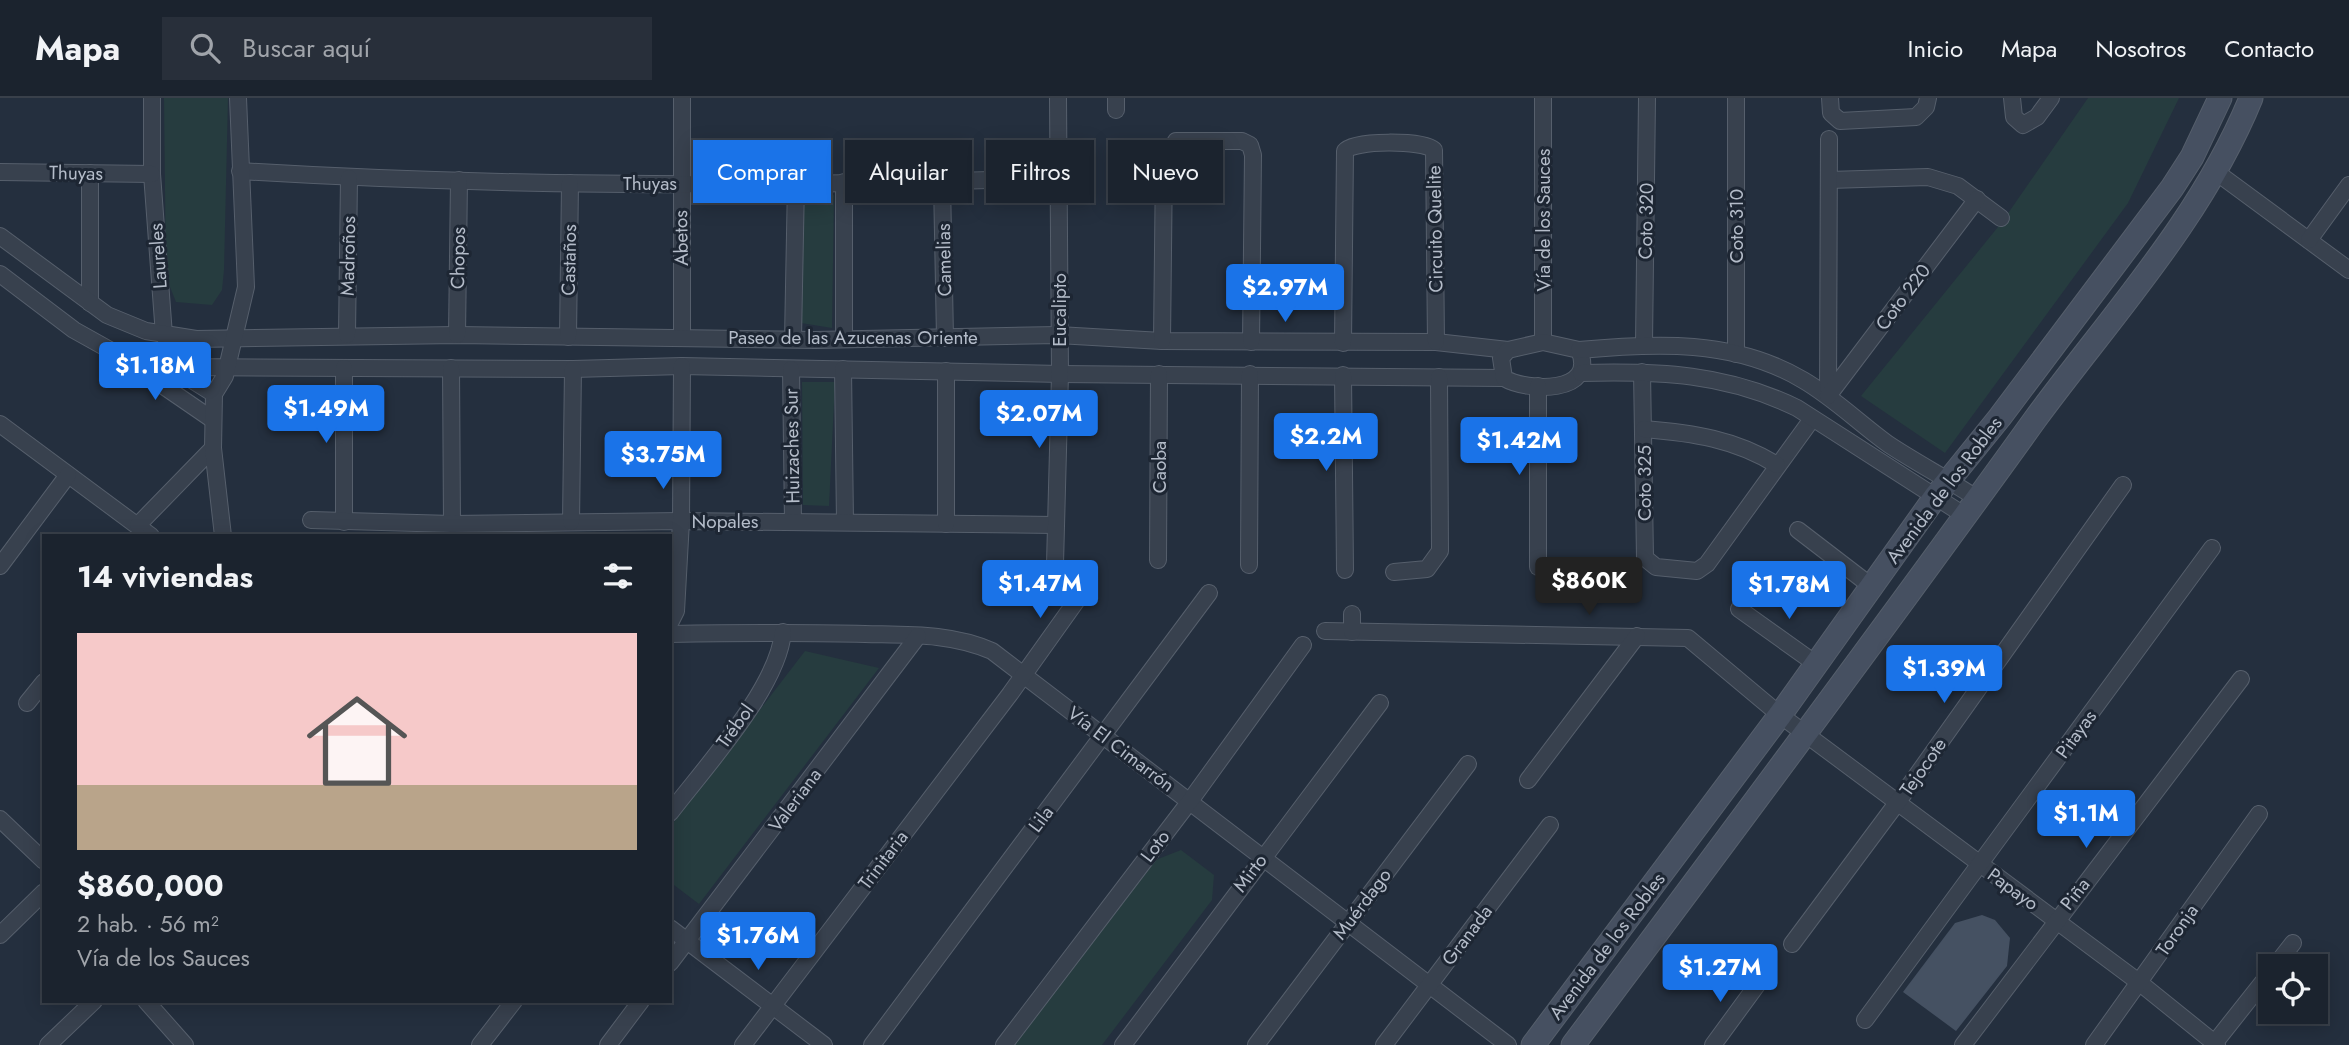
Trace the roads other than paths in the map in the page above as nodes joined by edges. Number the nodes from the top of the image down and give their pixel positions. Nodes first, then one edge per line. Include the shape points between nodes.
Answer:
1 (152, 98) edge
2 (238, 98) edge
3 (681, 98) edge
4 (1058, 98) edge
5 (1543, 98) edge
6 (1647, 98) edge
7 (1736, 98) edge
8 (1830, 98) edge
9 (1928, 98) edge
10 (2012, 98) edge
11 (2051, 98) edge
12 (2220, 98) edge
13 (2251, 98) edge
14 (1829, 139) dead end
15 (1059, 140) edge
16 (240, 171) junction
17 (0, 172) edge
18 (2216, 172) junction
19 (89, 173) junction
20 (152, 174) junction
21 (349, 178) junction
22 (458, 180) junction
23 (1829, 180) junction
24 (831, 182) edge
25 (844, 182) joint
26 (570, 183) junction
27 (680, 183) junction
28 (693, 183) edge
29 (2349, 185) edge
30 (1978, 199) junction
31 (796, 203) edge
32 (942, 203) edge
33 (1059, 203) edge
34 (2001, 218) dead end
35 (0, 236) edge
36 (2309, 240) junction
37 (2349, 270) edge
38 (0, 274) edge
39 (90, 303) junction
40 (164, 335) junction
41 (347, 335) junction
42 (457, 335) junction
43 (1058, 335) junction
44 (682, 336) junction
45 (568, 337) junction
46 (945, 338) junction
47 (235, 339) junction
48 (793, 339) junction
49 (845, 339) junction
50 (1162, 341) junction
51 (1251, 342) junction
52 (1436, 342) junction
53 (1543, 342) junction
54 (1343, 343) junction
55 (1644, 344) junction
56 (1508, 349) junction
57 (1579, 350) junction
58 (117, 354) junction
59 (1737, 354) junction
60 (228, 366) junction
61 (682, 366) junction
62 (178, 367) junction
63 (344, 368) junction
64 (451, 368) junction
65 (1781, 368) junction
66 (573, 369) junction
67 (791, 369) junction
68 (843, 369) junction
69 (946, 371) junction
70 (1642, 372) junction
71 (1581, 373) junction
72 (1060, 374) junction
73 (1159, 374) junction
74 (1250, 374) junction
75 (1343, 375) junction
76 (1439, 377) junction
77 (1504, 377) junction
78 (1538, 386) junction
79 (214, 394) junction
80 (1768, 394) junction
81 (1828, 396) junction
82 (1812, 419) junction
83 (213, 420) junction
84 (0, 424) edge
85 (1644, 429) junction
86 (213, 447) junction
87 (1777, 465) junction
88 (68, 475) junction
89 (2123, 485) dead end
90 (1943, 488) junction
91 (1973, 509) junction
92 (311, 520) dead end
93 (681, 521) junction
94 (344, 522) junction
95 (571, 522) junction
96 (793, 522) junction
97 (845, 522) junction
98 (452, 524) junction
99 (946, 524) junction
100 (1055, 524) junction
101 (144, 530) edge
102 (1798, 530) dead end
103 (223, 534) edge
104 (2211, 548) dead end
105 (1158, 560) dead end
106 (1055, 564) dead end
107 (1249, 565) dead end
108 (0, 566) edge
109 (1538, 567) dead end
110 (1345, 570) dead end
111 (1394, 572) dead end
112 (1087, 586) dead end
113 (1871, 586) junction
114 (1209, 593) dead end
115 (1739, 609) dead end
116 (1352, 614) dead end
117 (672, 619) edge
118 (1325, 631) dead end
119 (783, 632) junction
120 (1352, 632) junction
121 (672, 634) edge
122 (918, 636) junction
123 (1637, 636) junction
124 (1303, 645) dead end
125 (1816, 664) junction
126 (1024, 675) junction
127 (2241, 679) dead end
128 (42, 684) edge
129 (27, 703) dead end
130 (1380, 703) dead end
131 (1780, 715) junction
132 (1807, 734) junction
133 (1103, 736) junction
134 (1468, 764) dead end
135 (1528, 780) dead end
136 (1190, 801) junction
137 (1897, 803) junction
138 (672, 810) edge
139 (2259, 814) dead end
140 (0, 819) edge
141 (1550, 825) dead end
142 (1263, 857) junction
143 (42, 859) edge
144 (1981, 866) junction
145 (42, 894) edge
146 (2055, 920) junction
147 (1347, 922) junction
148 (672, 930) edge
149 (0, 935) edge
150 (688, 942) junction
151 (2293, 943) dead end
152 (1792, 944) dead end
153 (2284, 954) edge
154 (672, 961) edge
155 (2140, 983) junction
156 (1430, 984) junction
157 (1757, 985) dead end
158 (2258, 988) edge
159 (92, 1003) edge
160 (148, 1003) edge
161 (512, 1003) edge
162 (640, 1003) edge
163 (772, 1006) junction
164 (1865, 1020) dead end
165 (2215, 1044) edge
166 (48, 1045) edge
167 (186, 1045) edge
168 (480, 1045) edge
169 (608, 1045) edge
170 (743, 1045) edge
171 (824, 1045) edge
172 (872, 1045) edge
173 (1004, 1045) edge
174 (1123, 1045) edge
175 (1256, 1045) edge
176 (1384, 1045) edge
177 (1508, 1045) edge
178 (1533, 1045) edge
179 (1573, 1045) edge
180 (1713, 1045) edge
181 (1963, 1045) edge
182 (2094, 1045) edge

1 - 20 street, Laureles
2 - 16 street
3 - 27 street, Abetos
4 - 15 street, Eucalipto
5 - 53 street, Vía de los Sauces
6 - 55 street, Coto 320
7 - 59 street, Coto 310
8 - 9 street via 1831,113 1840,121 1909,118 1922,114
10 - 11 street via 2014,117 2023,125 2037,117
12 - 90 street, Avenida de los Robles via 2172,188
13 - 18 street, Avenida de los Robles
14 - 23 street
16 - 21 street, Thuyas
16 - 47 street via 246,286
17 - 19 street, Thuyas
18 - 36 street
18 - 91 street, Avenida de los Robles
19 - 20 street, Thuyas
19 - 39 street
20 - 40 street, Laureles
21 - 22 street, Thuyas
21 - 41 street, Madroños
22 - 26 street, Thuyas
22 - 42 street, Chopos
23 - 30 street via 1928,177
23 - 81 street
24 - 25 street, Thuyas
25 - 49 street
26 - 27 street, Thuyas
26 - 45 street, Castaños
27 - 28 street, Thuyas
27 - 44 street, Abetos
29 - 36 street
30 - 34 street
30 - 81 street, Coto 220
31 - 48 street
32 - 46 street, Camelias
33 - 43 street, Eucalipto
35 - 39 street, Paseo de las Azucenas Oriente
36 - 37 street
38 - 58 street via 74,330
39 - 40 street, Paseo de las Azucenas Oriente via 125,324
40 - 47 street, Paseo de las Azucenas Oriente
40 - 62 street, Laureles
41 - 42 street, Paseo de las Azucenas Oriente
41 - 47 street, Paseo de las Azucenas Oriente
42 - 45 street, Paseo de las Azucenas Oriente
43 - 46 street, Paseo de las Azucenas Oriente
43 - 50 street, Paseo de las Azucenas Oriente
43 - 72 street, Eucalipto
44 - 45 street, Paseo de las Azucenas Oriente
44 - 48 street, Paseo de las Azucenas Oriente
46 - 49 street, Paseo de las Azucenas Oriente
47 - 60 street
48 - 49 street, Paseo de las Azucenas Oriente
50 - 51 street, Paseo de las Azucenas Oriente
50 - 51 street via 1164,160 1176,141 1242,141 1250,145 1253,155
51 - 54 street, Paseo de las Azucenas Oriente
52 - 54 street, Paseo de las Azucenas Oriente
52 - 54 street, Circuito Quelite via 1434,150 1422,144 1354,144 1345,151
52 - 56 street, Paseo de las Azucenas Oriente
53 - 56 street, Paseo de las Azucenas Oriente
53 - 57 street
55 - 57 street
55 - 59 street
56 - 77 street via 1501,358
57 - 71 street
58 - 62 street
58 - 83 street
59 - 65 street
60 - 62 street, Paseo de las Azucenas Oriente
60 - 63 street, Paseo de las Azucenas Oriente
60 - 79 street
61 - 66 street, Paseo de las Azucenas Oriente
61 - 67 street, Paseo de las Azucenas Oriente
61 - 93 street
62 - 79 street, Laureles
63 - 64 street, Paseo de las Azucenas Oriente
63 - 94 street
64 - 66 street, Paseo de las Azucenas Oriente
64 - 98 street
65 - 80 street
65 - 81 street
66 - 95 street
67 - 68 street, Paseo de las Azucenas Oriente
67 - 96 street, Huizaches Sur
68 - 69 street, Paseo de las Azucenas Oriente
68 - 97 street
69 - 72 street, Paseo de las Azucenas Oriente
69 - 99 street
70 - 71 street
70 - 80 street via 1703,377
70 - 85 street, Coto 325
71 - 78 street, Paseo de las Azucenas Oriente via 1572,383
72 - 73 street, Paseo de las Azucenas Oriente
72 - 100 street, Eucalipto
73 - 74 street, Paseo de las Azucenas Oriente
73 - 105 street, Caoba
74 - 75 street, Paseo de las Azucenas Oriente
74 - 107 street
75 - 76 street, Paseo de las Azucenas Oriente
75 - 110 street
76 - 77 street, Paseo de las Azucenas Oriente
76 - 111 street via 1440,551 1427,569
77 - 78 street, Paseo de las Azucenas Oriente via 1515,385
78 - 109 street
79 - 83 street
80 - 82 street
81 - 90 street
82 - 87 street, Coto 325
82 - 90 street
83 - 86 street
84 - 88 street
85 - 87 street, Coto 325 via 1724,439
85 - 87 street, Coto 325 via 1645,558 1656,567 1697,571 1707,564
86 - 101 street
86 - 103 street
88 - 101 street
88 - 108 street
89 - 137 street, Tejocote
90 - 91 street
90 - 113 street, Avenida de los Robles
91 - 132 street, Avenida de los Robles
92 - 94 street, Nopales
93 - 95 street, Nopales
93 - 96 street, Nopales
93 - 117 street
94 - 98 street, Nopales
95 - 98 street, Nopales
96 - 97 street, Nopales
97 - 99 street, Nopales
99 - 100 street, Nopales
100 - 106 street, Eucalipto
102 - 113 street
104 - 144 street, Pitayas
112 - 126 street, Trinitaria
113 - 125 street, Avenida de los Robles
114 - 133 street, Lila
115 - 125 street
116 - 120 street
118 - 120 street, Papayo
119 - 121 street, Vía El Cimarrón
119 - 122 street, Vía El Cimarrón
119 - 138 street, Trébol via 765,684
120 - 123 street, Papayo
122 - 126 street, Vía El Cimarrón via 974,643
122 - 150 street, Valeriana
123 - 131 street, Papayo via 1688,638
123 - 135 street
124 - 136 street, Loto
125 - 131 street, Avenida de los Robles
126 - 133 street, Vía El Cimarrón
126 - 163 street, Trinitaria
127 - 146 street, Piña
128 - 129 street
130 - 142 street, Mirto
131 - 132 street, Papayo
131 - 178 street, Avenida de los Robles
132 - 137 street, Papayo
132 - 179 street, Avenida de los Robles
133 - 136 street, Vía El Cimarrón
133 - 172 street, Lila
134 - 147 street, Muérdago
136 - 142 street, Vía El Cimarrón
136 - 173 street, Loto
137 - 144 street, Papayo
137 - 152 street, Tejocote
139 - 155 street, Toronja
140 - 143 street
141 - 156 street, Granada
142 - 147 street, Vía El Cimarrón
142 - 174 street, Mirto
144 - 146 street, Papayo
144 - 164 street, Pitayas
145 - 149 street
146 - 155 street, Papayo
146 - 181 street, Piña
147 - 156 street, Vía El Cimarrón
147 - 175 street, Muérdago
148 - 150 street
150 - 154 street, Valeriana
150 - 163 street
151 - 153 street
155 - 165 street, Papayo
155 - 182 street, Toronja
156 - 176 street, Granada
156 - 177 street, Vía El Cimarrón
157 - 180 street
158 - 165 street
159 - 166 street
160 - 167 street
161 - 168 street
162 - 169 street
163 - 170 street, Trinitaria
163 - 171 street

